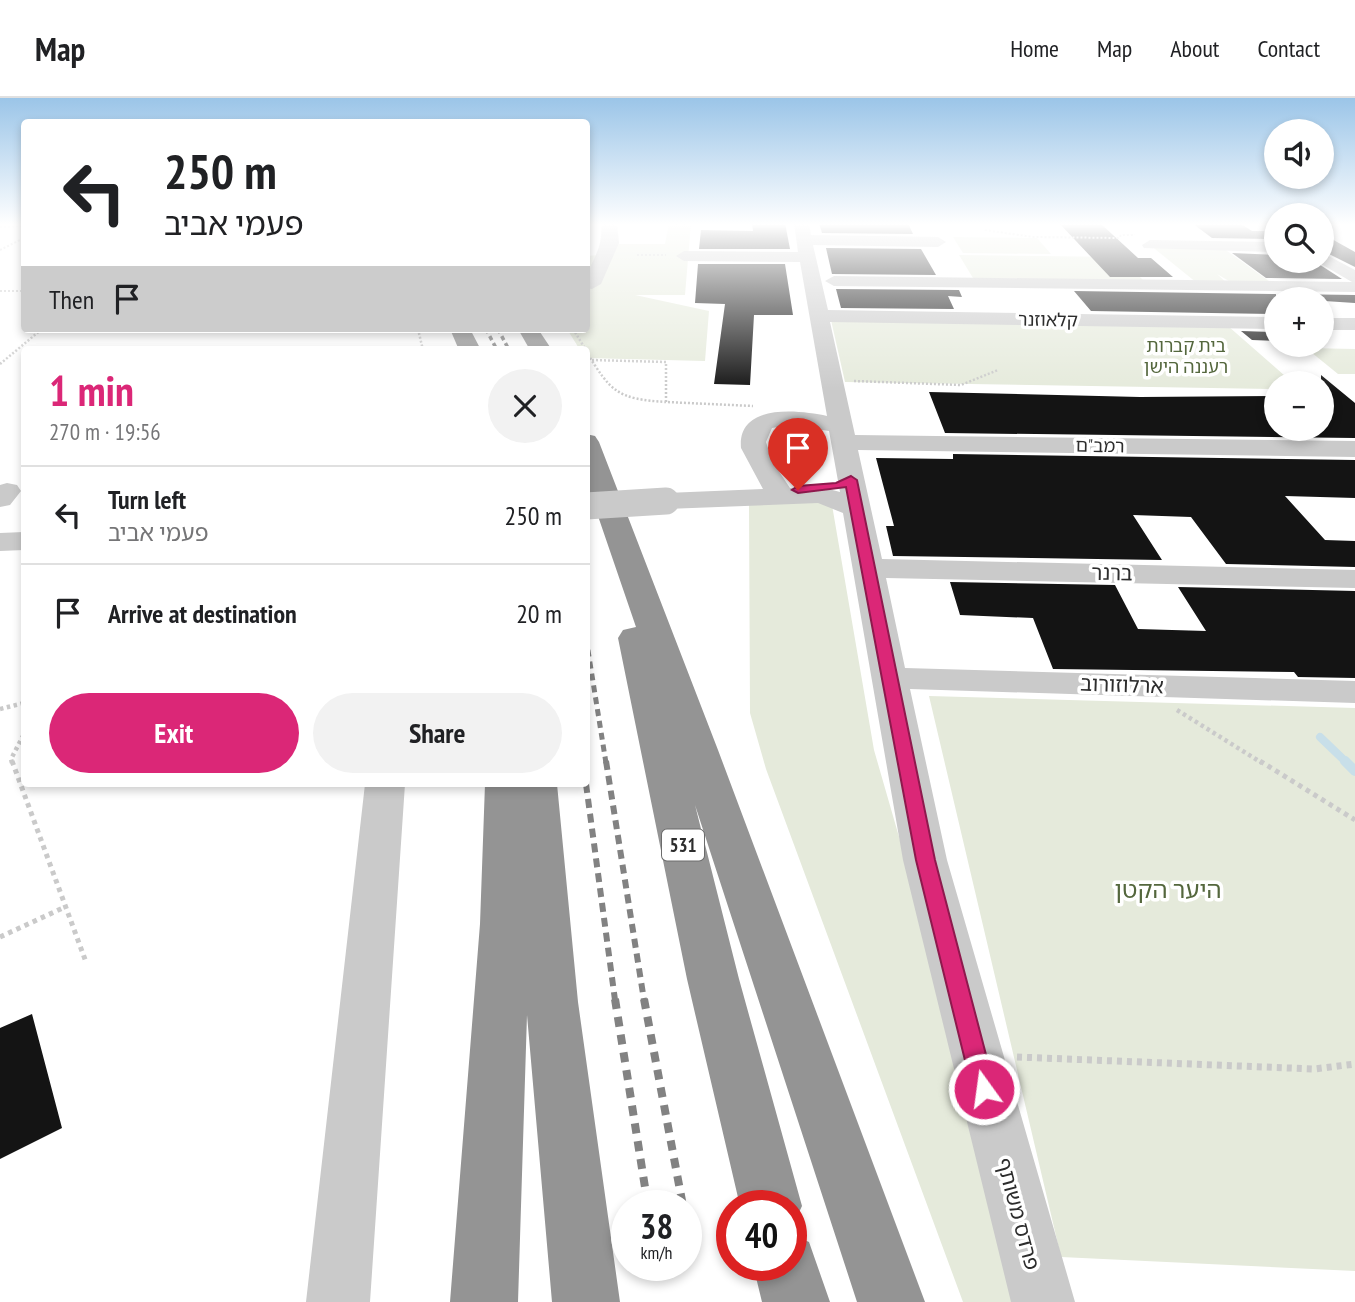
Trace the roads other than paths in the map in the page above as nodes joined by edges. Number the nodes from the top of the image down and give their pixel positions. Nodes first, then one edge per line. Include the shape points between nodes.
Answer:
1 (594, 279) edge
2 (812, 279) edge
3 (958, 279) edge
4 (834, 281) dead end
5 (960, 282) junction
6 (592, 284) dead end
7 (1355, 287) edge
8 (820, 316) junction
9 (979, 318) junction
10 (1264, 323) edge
11 (1334, 324) edge
12 (1355, 324) edge
13 (842, 434) junction
14 (1355, 449) edge
15 (591, 477) edge
16 (778, 491) junction
17 (854, 494) junction
18 (666, 501) junction
19 (21, 541) edge
20 (0, 542) edge
21 (869, 568) junction
22 (1355, 579) edge
23 (890, 678) junction
24 (1355, 692) edge
25 (385, 787) edge
26 (506, 787) edge
27 (536, 787) edge
28 (767, 1190) edge
29 (790, 1281) edge
30 (338, 1302) edge
31 (484, 1302) edge
32 (586, 1302) edge
33 (796, 1302) edge
34 (891, 1302) edge
35 (1043, 1302) edge

1 - 6 street
2 - 8 street, פרדס משותף
3 - 5 street
4 - 5 street
5 - 7 street
5 - 9 street
8 - 9 street, קלאוזנר
8 - 13 street, פרדס משותף
9 - 10 street, קלאוזנר
11 - 12 street
13 - 14 street, רמב"ם
13 - 16 street, רמב"ם via 787,417 763,424 753,443
13 - 17 street, פרדס משותף
15 - 18 street, bridge
15 - 28 highway, 531
15 - 34 highway
16 - 17 street via 829,488
16 - 18 street
17 - 18 street
17 - 21 street, פרדס משותף
19 - 20 street
21 - 22 street, ברנר
21 - 23 street, פרדס משותף
23 - 24 street, ארלוזורוב
23 - 35 street, פרדס משותף via 925,860
25 - 30 street
26 - 31 highway via 505,924
27 - 32 highway via 552,1002
29 - 33 highway

